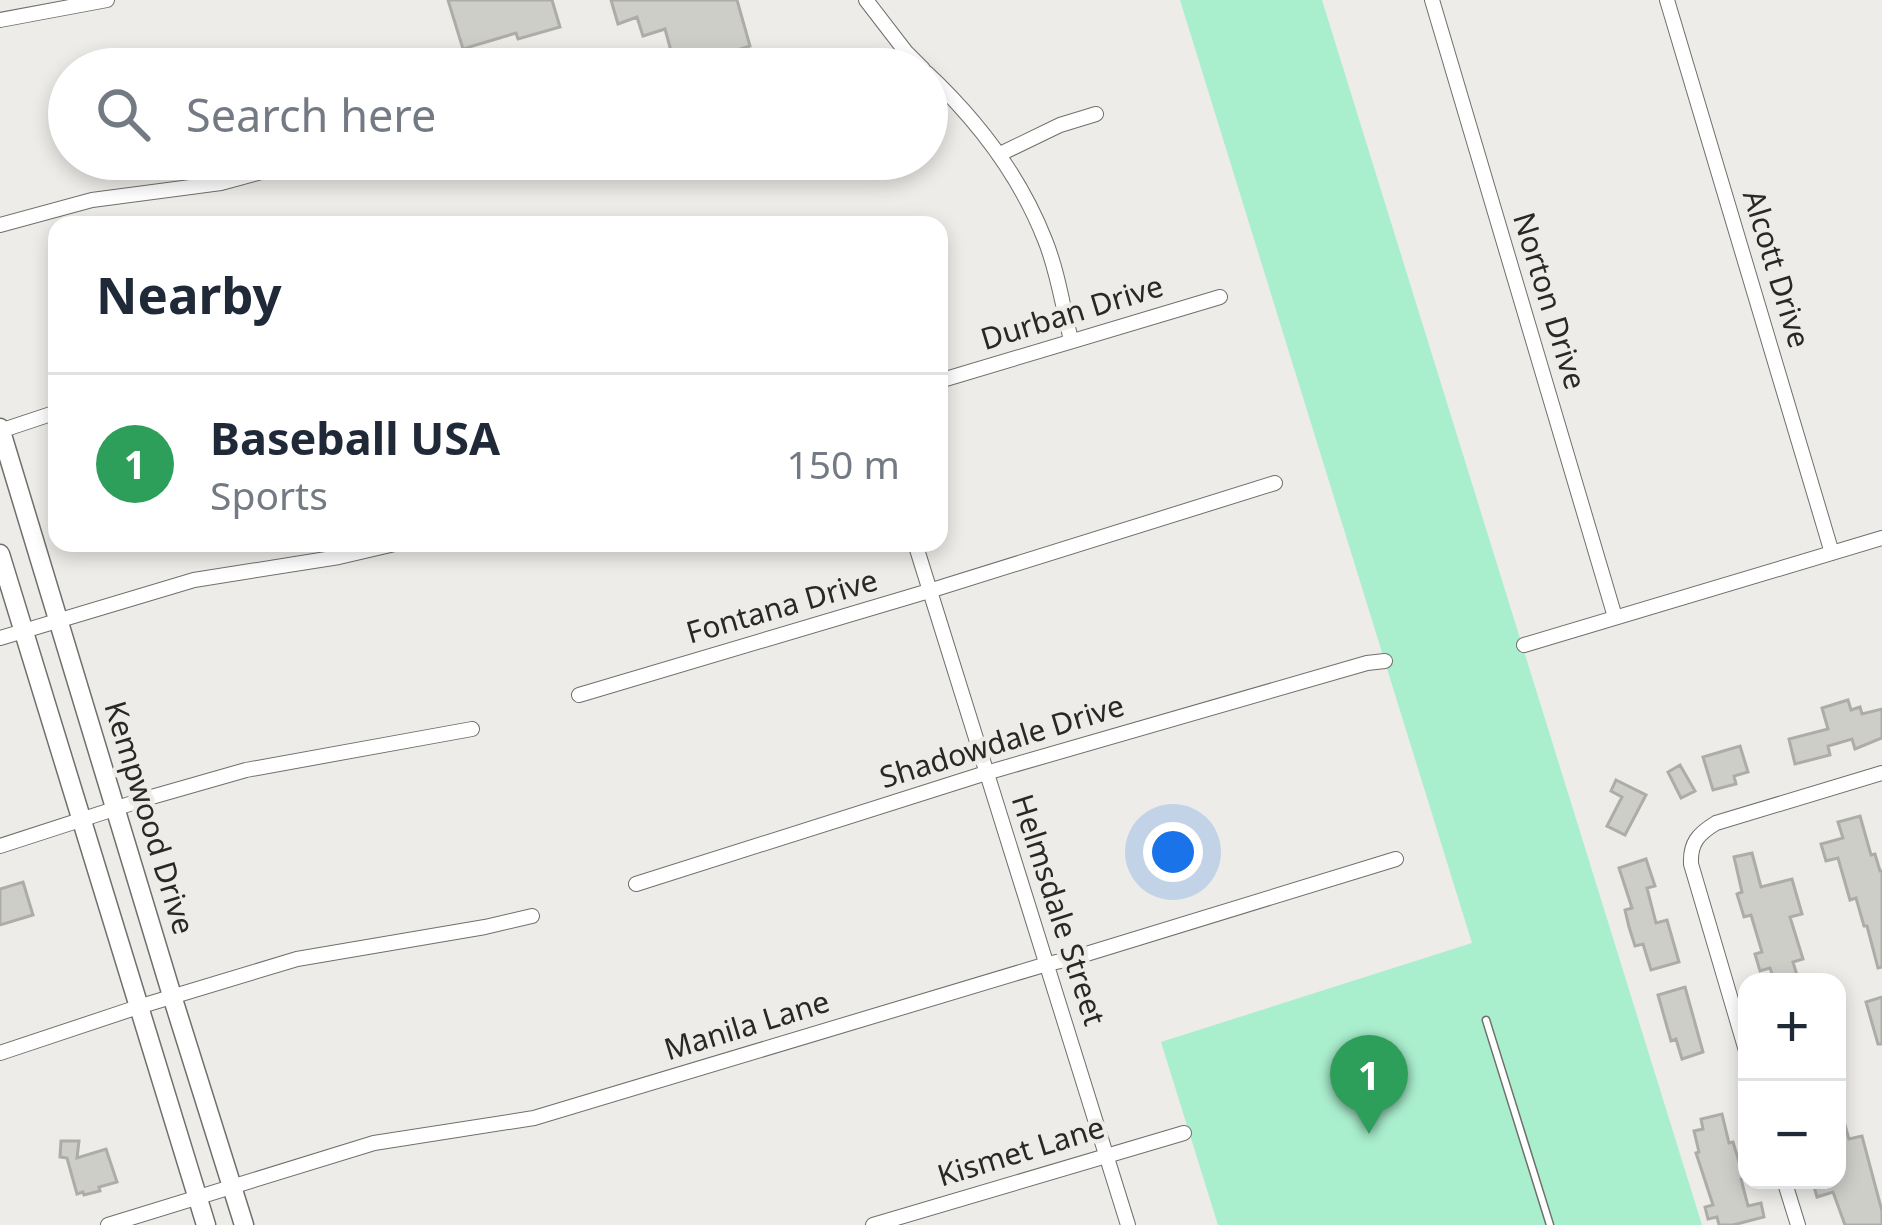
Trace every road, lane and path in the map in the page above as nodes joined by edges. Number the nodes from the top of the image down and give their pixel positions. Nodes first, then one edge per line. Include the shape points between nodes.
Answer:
1 (107, 0) edge
2 (866, 0) edge
3 (1432, 0) edge
4 (1667, 0) edge
5 (0, 20) edge
6 (903, 48) edge
7 (948, 93) edge
8 (1096, 114) dead end
9 (1000, 154) junction
10 (232, 180) edge
11 (0, 225) edge
12 (1220, 297) dead end
13 (1071, 340) junction
14 (948, 378) edge
15 (48, 415) edge
16 (0, 430) edge
17 (1275, 483) dead end
18 (1882, 538) edge
19 (360, 552) edge
20 (918, 552) edge
21 (1832, 553) junction
22 (0, 554) edge
23 (929, 591) junction
24 (1615, 617) junction
25 (58, 619) junction
26 (24, 630) junction
27 (0, 638) edge
28 (1524, 645) dead end
29 (1385, 661) dead end
30 (579, 695) dead end
31 (472, 729) dead end
32 (986, 773) junction
33 (1882, 773) edge
34 (115, 809) junction
35 (82, 820) junction
36 (0, 846) edge
37 (1396, 859) dead end
38 (636, 884) dead end
39 (532, 916) dead end
40 (1047, 964) junction
41 (172, 999) junction
42 (138, 1007) junction
43 (1486, 1020) dead end
44 (1738, 1023) edge
45 (0, 1053) edge
46 (1184, 1132) dead end
47 (1106, 1154) junction
48 (232, 1184) junction
49 (1787, 1189) edge
50 (197, 1196) junction
51 (108, 1225) edge
52 (206, 1225) edge
53 (244, 1225) edge
54 (873, 1225) edge
55 (1128, 1225) edge
56 (1550, 1225) edge
57 (1798, 1225) edge

1 - 5 street
2 - 6 street
3 - 24 street, Norton Drive
4 - 21 street, Alcott Drive
7 - 9 street
8 - 9 street
9 - 13 street via 1046,241
10 - 11 street via 92,200
12 - 13 street, Durban Drive
13 - 14 street, Durban Drive
15 - 16 street
16 - 25 main road, Kempwood Drive
17 - 23 street, Fontana Drive
18 - 21 street
19 - 25 street via 194,580
20 - 23 street, Helmsdale Street
21 - 24 street
22 - 26 main road
23 - 30 street, Fontana Drive
23 - 32 street, Helmsdale Street
24 - 28 street
25 - 26 street
25 - 34 main road, Kempwood Drive
26 - 27 street
26 - 35 main road
29 - 32 street, Shadowdale Drive
31 - 34 street via 247,770
32 - 38 street, Shadowdale Drive
32 - 40 street, Helmsdale Street
33 - 44 street via 1716,823 1696,838 1691,864
34 - 35 street
34 - 41 main road, Kempwood Drive
35 - 36 street
35 - 42 main road
37 - 40 street, Manila Lane
39 - 41 street via 298,959
40 - 47 street, Helmsdale Street
40 - 48 street, Manila Lane via 534,1118 374,1143
41 - 42 street
41 - 48 main road, Kempwood Drive
42 - 45 street
42 - 50 main road
43 - 56 lane
46 - 47 street, Kismet Lane
47 - 54 street, Kismet Lane
47 - 55 street, Helmsdale Street
48 - 50 street, Manila Lane
48 - 53 main road, Kempwood Drive
49 - 57 street
50 - 51 street, Manila Lane
50 - 52 main road

